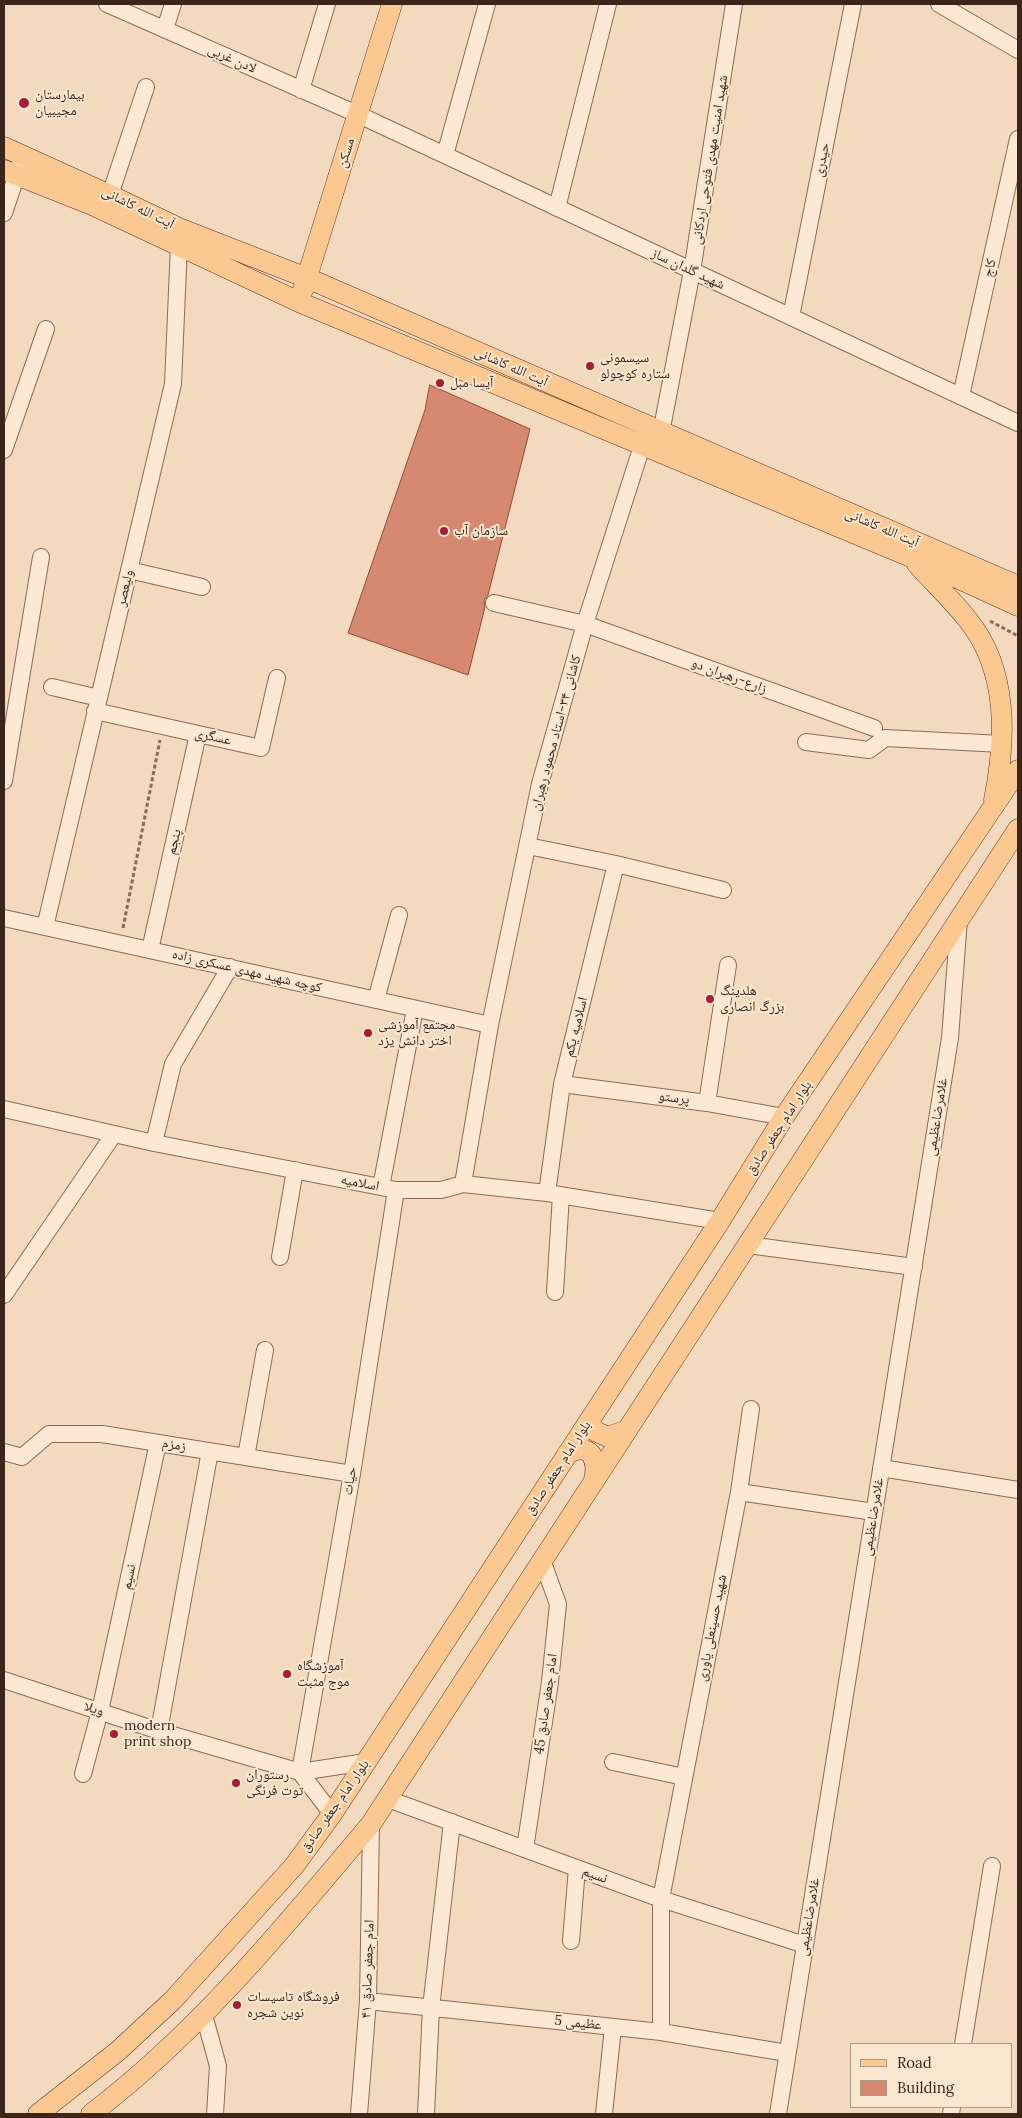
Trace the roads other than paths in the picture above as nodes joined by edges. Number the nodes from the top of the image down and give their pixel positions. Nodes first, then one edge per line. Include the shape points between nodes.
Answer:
1 (107, 4) edge
2 (173, 4) edge
3 (327, 4) edge
4 (392, 4) edge
5 (487, 4) edge
6 (608, 4) edge
7 (734, 4) edge
8 (853, 4) edge
9 (938, 4) edge
10 (165, 30) junction
11 (1018, 50) edge
12 (146, 88) dead end
13 (301, 90) junction
14 (357, 114) junction
15 (1018, 139) edge
16 (4, 147) edge
17 (444, 155) junction
18 (23, 156) junction
19 (10, 172) edge
20 (110, 194) junction
21 (557, 208) junction
22 (4, 213) edge
23 (179, 244) junction
24 (692, 271) junction
25 (307, 278) junction
26 (299, 302) junction
27 (791, 317) junction
28 (46, 329) dead end
29 (961, 396) junction
30 (1018, 423) edge
31 (661, 433) junction
32 (642, 446) junction
33 (4, 450) edge
34 (41, 557) dead end
35 (911, 557) junction
36 (129, 570) junction
37 (1017, 585) edge
38 (202, 587) dead end
39 (494, 603) dead end
40 (1018, 606) edge
41 (585, 624) junction
42 (277, 678) dead end
43 (52, 687) dead end
44 (97, 705) junction
45 (874, 728) dead end
46 (198, 734) junction
47 (806, 742) dead end
48 (1002, 744) junction
49 (1018, 770) edge
50 (4, 782) edge
51 (993, 808) junction
52 (1018, 829) edge
53 (528, 846) junction
54 (616, 864) junction
55 (723, 890) dead end
56 (399, 914) dead end
57 (4, 918) edge
58 (959, 918) junction
59 (45, 927) junction
60 (150, 950) junction
61 (728, 965) dead end
62 (230, 967) junction
63 (376, 1000) junction
64 (415, 1009) junction
65 (490, 1025) junction
66 (562, 1084) junction
67 (707, 1103) junction
68 (4, 1109) edge
69 (784, 1118) junction
70 (114, 1134) junction
71 (154, 1143) junction
72 (295, 1170) junction
73 (463, 1184) junction
74 (389, 1189) junction
75 (554, 1194) junction
76 (720, 1221) junction
77 (748, 1246) junction
78 (280, 1257) dead end
79 (914, 1267) junction
80 (9, 1278) edge
81 (555, 1292) dead end
82 (4, 1295) edge
83 (265, 1350) dead end
84 (751, 1409) dead end
85 (590, 1420) junction
86 (626, 1430) junction
87 (158, 1443) junction
88 (210, 1451) junction
89 (4, 1452) edge
90 (567, 1454) junction
91 (246, 1457) junction
92 (881, 1468) junction
93 (352, 1474) junction
94 (594, 1480) junction
95 (1018, 1490) edge
96 (739, 1492) junction
97 (874, 1512) junction
98 (542, 1560) junction
99 (4, 1680) edge
100 (100, 1711) junction
101 (159, 1732) junction
102 (366, 1762) junction
103 (613, 1762) dead end
104 (300, 1772) junction
105 (83, 1774) dead end
106 (684, 1777) junction
107 (388, 1798) junction
108 (332, 1814) junction
109 (452, 1822) junction
110 (371, 1824) junction
111 (525, 1849) junction
112 (992, 1866) dead end
113 (577, 1868) junction
114 (661, 1899) junction
115 (571, 1941) dead end
116 (805, 1945) junction
117 (368, 2001) junction
118 (432, 2008) junction
119 (204, 2015) junction
120 (613, 2027) junction
121 (661, 2032) junction
122 (963, 2043) edge
123 (788, 2053) junction
124 (38, 2114) edge
125 (91, 2114) edge
126 (215, 2114) edge
127 (359, 2114) edge
128 (426, 2114) edge
129 (604, 2114) edge
130 (778, 2114) edge

1 - 10 street, لادن غربی
2 - 10 street
3 - 13 street
4 - 14 main road, مسکن
5 - 17 street
6 - 21 street
7 - 24 street, شهید امنیت مهدی فتوحی اردکانی
8 - 27 street, حیدری
9 - 11 street
10 - 13 street, لادن غربی
12 - 20 street
13 - 14 street, لادن غربی
14 - 17 street, شهید گلدان ساز
14 - 25 main road, مسکن
15 - 29 street, کاج
16 - 18 main road, آیت الله کاشانی
17 - 21 street, شهید گلدان ساز
18 - 19 street
18 - 20 main road, آیت الله کاشانی
19 - 22 street
19 - 23 main road, آیت الله کاشانی
20 - 25 main road, آیت الله کاشانی via 180,228
21 - 24 street, شهید گلدان ساز
23 - 26 main road, آیت الله کاشانی
23 - 36 street, ولیعصر via 172,384
24 - 27 street, شهید گلدان ساز
24 - 31 street, شهید امنیت مهدی فتوحی اردکانی
25 - 26 main road, مسکن
25 - 31 main road, آیت الله کاشانی
26 - 32 main road, آیت الله کاشانی
27 - 29 street, شهید گلدان ساز
28 - 33 street
29 - 30 street, شهید گلدان ساز
31 - 37 main road, آیت الله کاشانی
32 - 35 main road, آیت الله کاشانی
32 - 41 street, کاشانی ۳۴-استاد محمود رهبران
34 - 50 street
35 - 40 main road, آیت الله کاشانی
35 - 48 main road via 969,621 982,643 993,666 1000,698
36 - 38 street
36 - 44 street, ولیعصر
39 - 41 street, زارع-رهبران دو
41 - 45 street, زارع-رهبران دو
41 - 53 street, کاشانی ۳۴-استاد محمود رهبران via 540,784
42 - 46 street, عسگری via 261,748
43 - 44 street, عسگری
44 - 46 street, عسگری
44 - 59 street, ولیعصر
46 - 60 street, پنجم
47 - 48 street via 869,750 885,738
48 - 51 main road
49 - 51 main road, بلوار امام جعفر صادق
51 - 69 main road, بلوار امام جعفر صادق
52 - 58 main road
53 - 54 street
53 - 65 street, کاشانی ۳۴-استاد محمود رهبران
54 - 55 street
54 - 66 street, اسلامیه یکم
56 - 63 street
57 - 59 street, کوچه شهید مهدی عسکری زاده
58 - 77 main road
58 - 79 street, غلامرضاعظیمی via 950,1038
59 - 60 street, کوچه شهید مهدی عسکری زاده
60 - 62 street, کوچه شهید مهدی عسکری زاده
61 - 67 street
62 - 63 street, کوچه شهید مهدی عسکری زاده
62 - 71 street via 173,1064
63 - 64 street, کوچه شهید مهدی عسکری زاده
64 - 65 street, کوچه شهید مهدی عسکری زاده
64 - 74 street, حیات
65 - 73 street, کاشانی ۳۴-استاد محمود رهبران
66 - 67 street, پرستو
66 - 75 street, اسلامیه یکم
67 - 69 street, پرستو
68 - 70 street, اسلامیه
69 - 76 main road, بلوار امام جعفر صادق
70 - 71 street, اسلامیه
70 - 80 street
71 - 72 street, اسلامیه
72 - 74 street, اسلامیه
72 - 78 street
73 - 74 street, اسلامیه via 441,1190
73 - 75 street, اسلامیه
74 - 93 street, حیات
75 - 76 street, اسلامیه
75 - 81 street, اسلامیه یکم
76 - 85 main road, بلوار امام جعفر صادق
77 - 79 street
77 - 86 main road
79 - 92 street, غلامرضاعظیمی
80 - 82 street
83 - 91 street
84 - 96 street, شهید حسینعلی یاوری
85 - 86 main road via 590,1427 608,1437
85 - 90 main road, بلوار امام جعفر صادق
86 - 94 main road
87 - 88 street, زمزم
87 - 89 street, زمزم via 102,1434 49,1434 22,1457
87 - 100 street, نسیم
88 - 91 street, زمزم
88 - 101 street
90 - 94 main road via 584,1449 592,1455 596,1463
90 - 102 main road, بلوار امام جعفر صادق
91 - 93 street, زمزم
92 - 95 street
92 - 97 street, غلامرضاعظیمی
93 - 104 street, حیات
94 - 98 main road
96 - 97 street
96 - 106 street, شهید حسینعلی یاوری
97 - 116 street, غلامرضاعظیمی
98 - 107 main road
98 - 111 street, امام جعفر صادق 45 via 558,1604
99 - 100 street, ویلا
100 - 101 street, ویلا
100 - 105 street, نسیم
101 - 104 street, ویلا
102 - 104 street, ویلا
102 - 108 main road, بلوار امام جعفر صادق
103 - 106 street
104 - 108 street
106 - 114 street, شهید حسینعلی یاوری
107 - 109 street, نسیم
107 - 110 main road
108 - 124 main road, بلوار امام جعفر صادق via 294,1866 174,2000 118,2051
109 - 111 street, نسیم
109 - 118 street
110 - 117 street, امام جعفر صادق ۴۱
110 - 119 main road
111 - 113 street, نسیم
112 - 122 street
113 - 114 street, نسیم
113 - 115 street
114 - 116 street, نسیم
114 - 121 street, شهید حسینعلی یاوری
116 - 123 street, غلامرضاعظیمی
117 - 118 street, عظیمی 5
117 - 127 street, امام جعفر صادق ۴۱
118 - 120 street, عظیمی 5
118 - 128 street
119 - 125 main road via 148,2069
119 - 126 street via 218,2066
120 - 121 street, عظیمی 5
120 - 129 street
121 - 123 street, عظیمی 5
123 - 130 street, غلامرضاعظیمی

